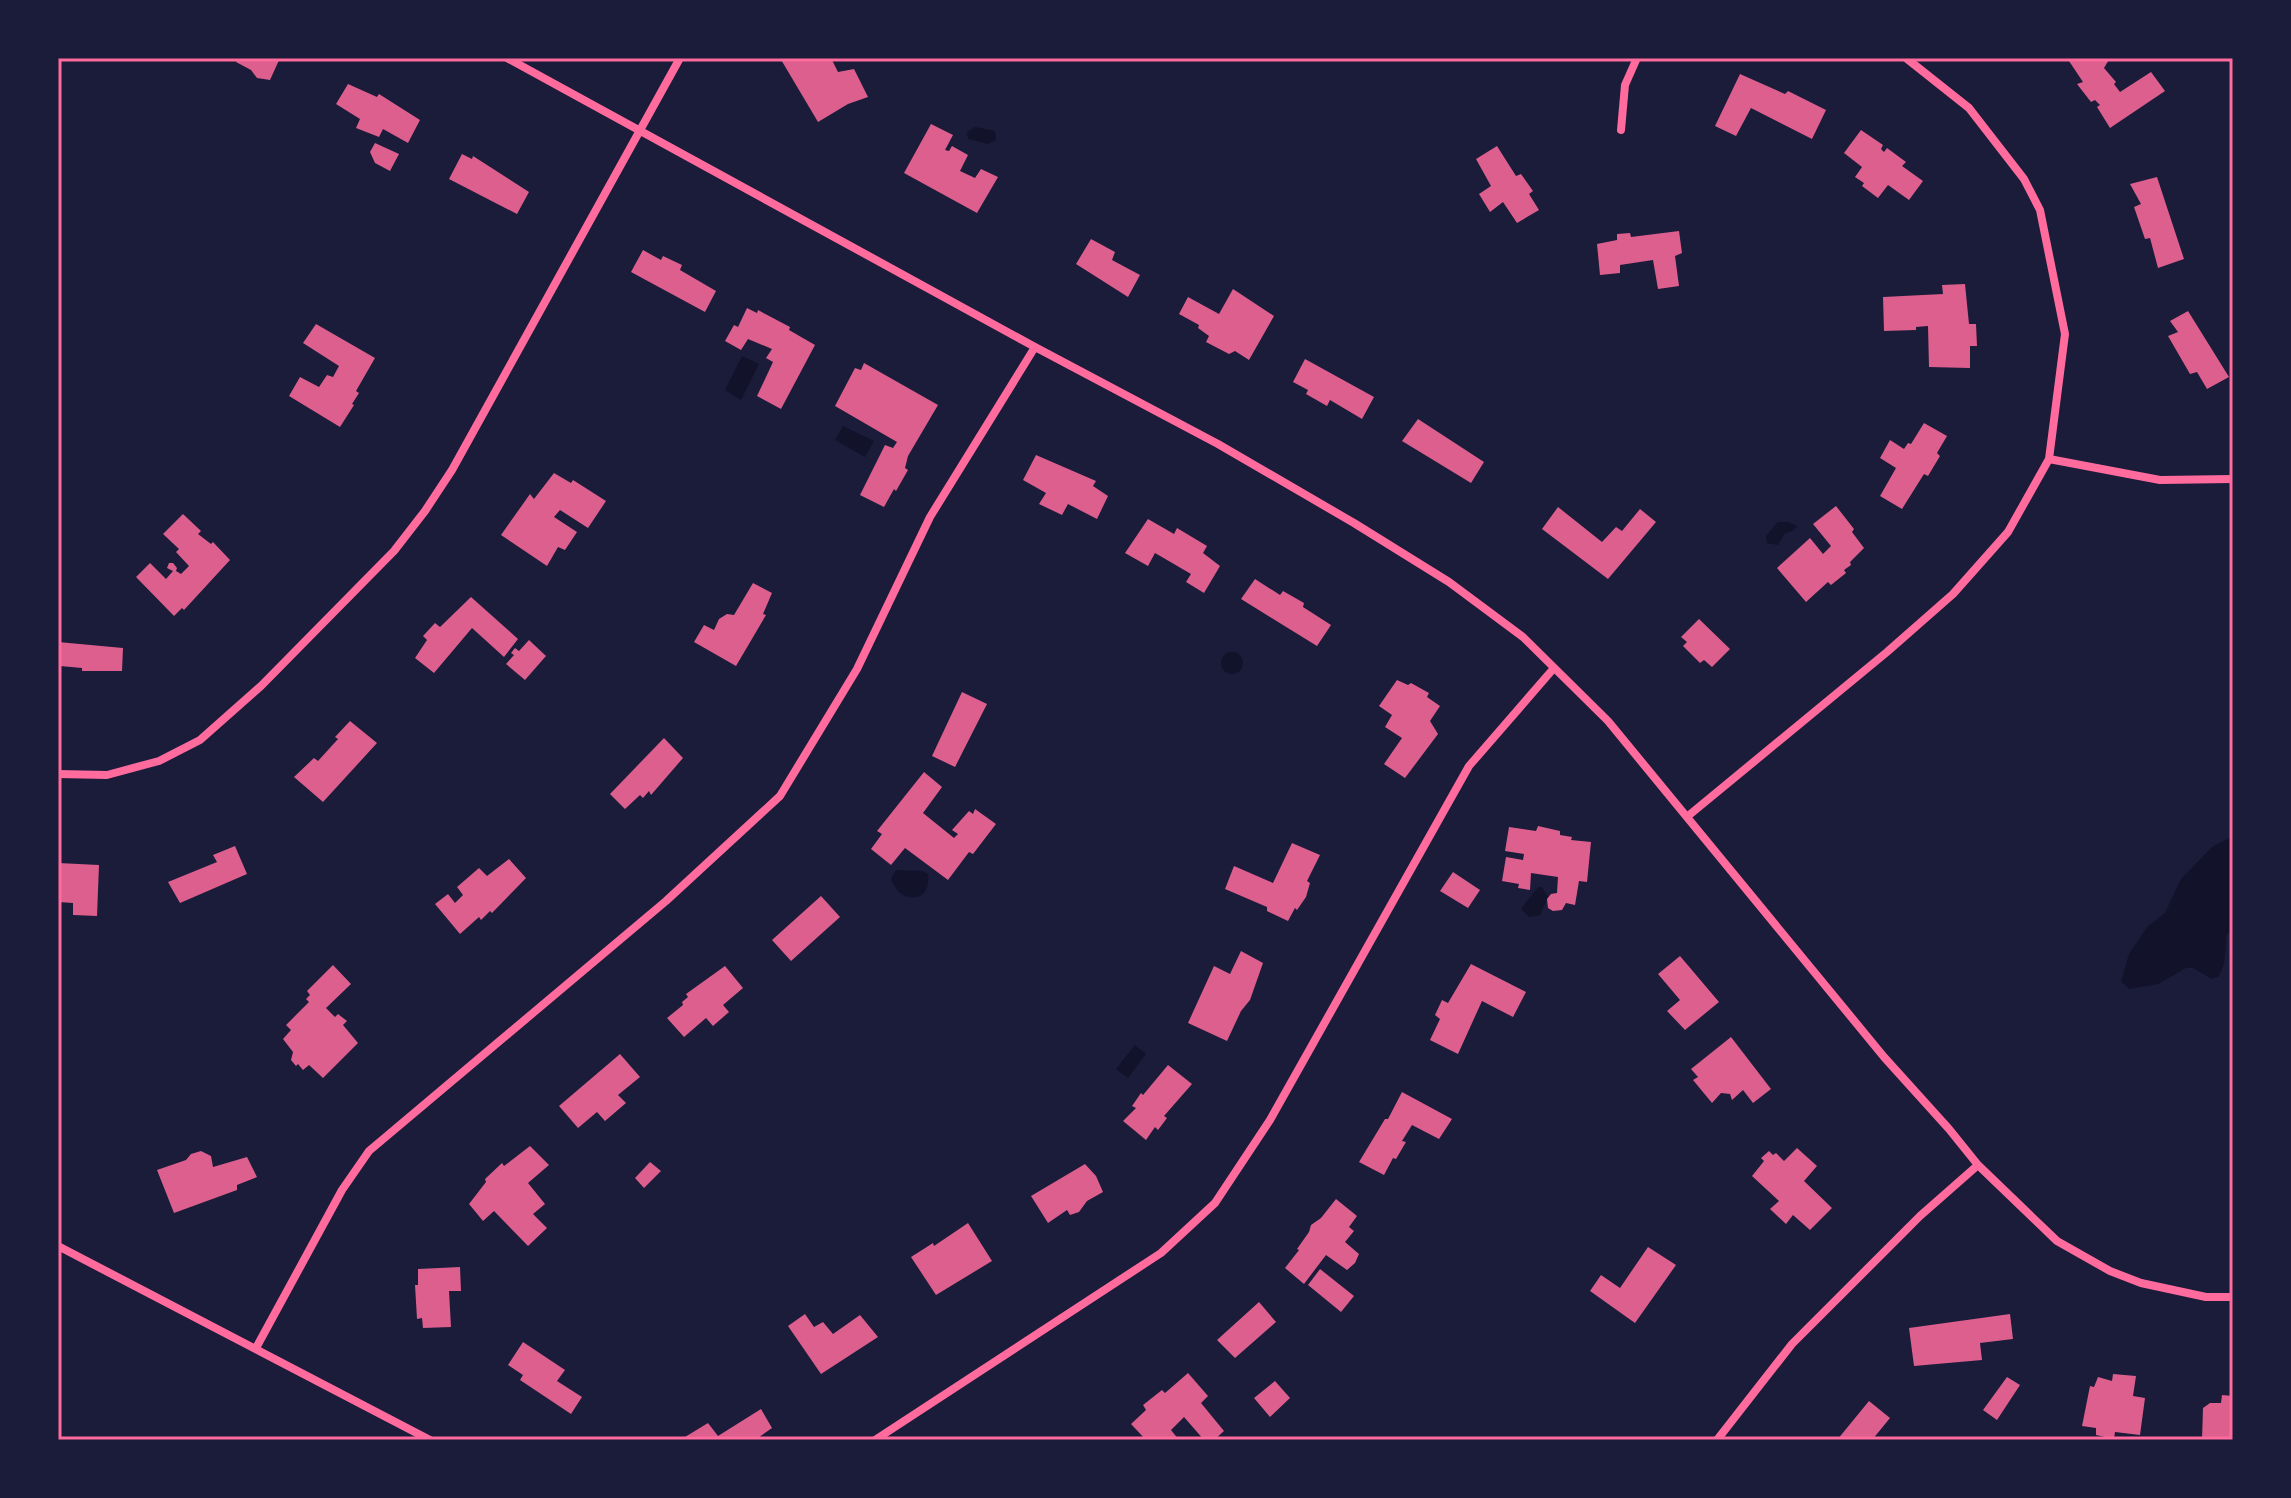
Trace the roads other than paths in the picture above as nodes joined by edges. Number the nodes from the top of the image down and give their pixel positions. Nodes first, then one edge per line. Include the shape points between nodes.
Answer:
1 (507, 58) edge
2 (680, 58) edge
3 (1637, 58) edge
4 (1906, 58) edge
5 (1621, 130) dead end
6 (638, 132) junction
7 (1035, 347) junction
8 (2049, 459) junction
9 (2233, 479) edge
10 (1554, 668) junction
11 (58, 774) edge
12 (1688, 816) junction
13 (1978, 1165) junction
14 (58, 1246) edge
15 (2233, 1297) edge
16 (256, 1348) junction
17 (430, 1440) edge
18 (875, 1440) edge
19 (1717, 1440) edge

1 - 6 street
2 - 6 street
3 - 5 street via 1625,85
4 - 8 street via 1969,108 2024,179 2040,210 2065,334
6 - 7 street
6 - 11 street via 452,470 394,551 200,740 159,761 107,775
7 - 10 street via 1354,523 1449,582 1523,637
7 - 16 street via 930,517 857,669 780,796 666,901 369,1151 342,1190
8 - 9 street via 2160,480
8 - 12 street via 2008,532 1953,594
10 - 12 street via 1608,721
10 - 18 street via 1469,766 1270,1120 1215,1203 1161,1253
12 - 13 street
13 - 15 street via 2057,1241 2110,1271 2165,1289
13 - 19 street via 1792,1344
14 - 16 street
16 - 17 street

